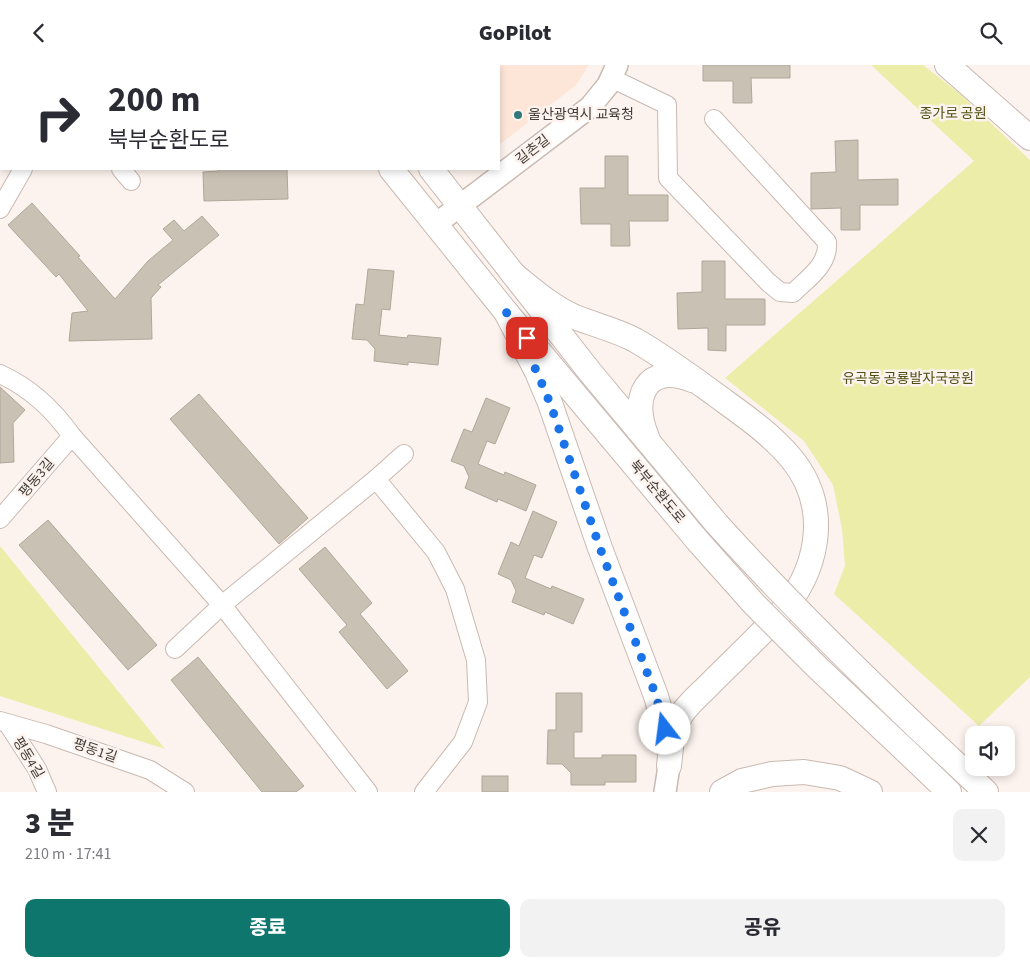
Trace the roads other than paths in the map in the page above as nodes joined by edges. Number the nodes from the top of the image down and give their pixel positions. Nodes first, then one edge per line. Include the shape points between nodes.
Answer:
1 (947, 65) edge
2 (614, 71) edge
3 (714, 119) dead end
4 (667, 124) junction
5 (680, 137) dead end
6 (1030, 138) edge
7 (22, 170) edge
8 (392, 170) edge
9 (432, 170) edge
10 (460, 206) junction
11 (0, 209) edge
12 (436, 224) junction
13 (513, 274) junction
14 (506, 312) junction
15 (0, 374) edge
16 (698, 382) junction
17 (72, 436) junction
18 (652, 446) junction
19 (404, 454) dead end
20 (376, 479) junction
21 (0, 519) edge
22 (222, 605) junction
23 (175, 649) dead end
24 (4, 723) edge
25 (669, 766) junction
26 (48, 792) edge
27 (185, 792) edge
28 (368, 792) edge
29 (424, 792) edge
30 (665, 792) edge
31 (722, 792) edge
32 (870, 792) edge
33 (949, 792) edge
34 (986, 792) edge

1 - 6 main road
2 - 4 street via 667,105
2 - 10 street, 길촌길 via 608,85 590,107
3 - 4 street via 827,243 824,262 793,293 780,291 768,282 668,178
4 - 5 street
7 - 11 street
8 - 12 main road, 북부순환도로
9 - 10 main road, 북부순환도로
10 - 12 street, 길촌길
10 - 13 main road, 북부순환도로
12 - 14 main road, 북부순환도로
13 - 16 main road via 557,307 632,339
13 - 18 main road, 북부순환도로
14 - 25 main road via 550,403 656,696 667,740
14 - 33 main road, 북부순환도로, bridge via 754,604
15 - 17 street via 18,382 43,401
16 - 18 main road via 672,374 661,375 646,386 640,417
16 - 25 main road via 766,434 792,459 810,492 815,513 816,546 804,579 778,616 680,715 671,744
17 - 21 street, 평동3길
17 - 22 street
18 - 34 main road, 북부순환도로, bridge via 773,587
19 - 20 street
20 - 22 street
20 - 29 street via 436,552 455,589 476,660 478,702 463,742
22 - 23 street
22 - 28 street
24 - 26 street, 평동4길 via 37,769
24 - 27 street, 평동1길 via 150,770
25 - 30 street
31 - 32 main road via 742,781 772,774 804,772 840,778

